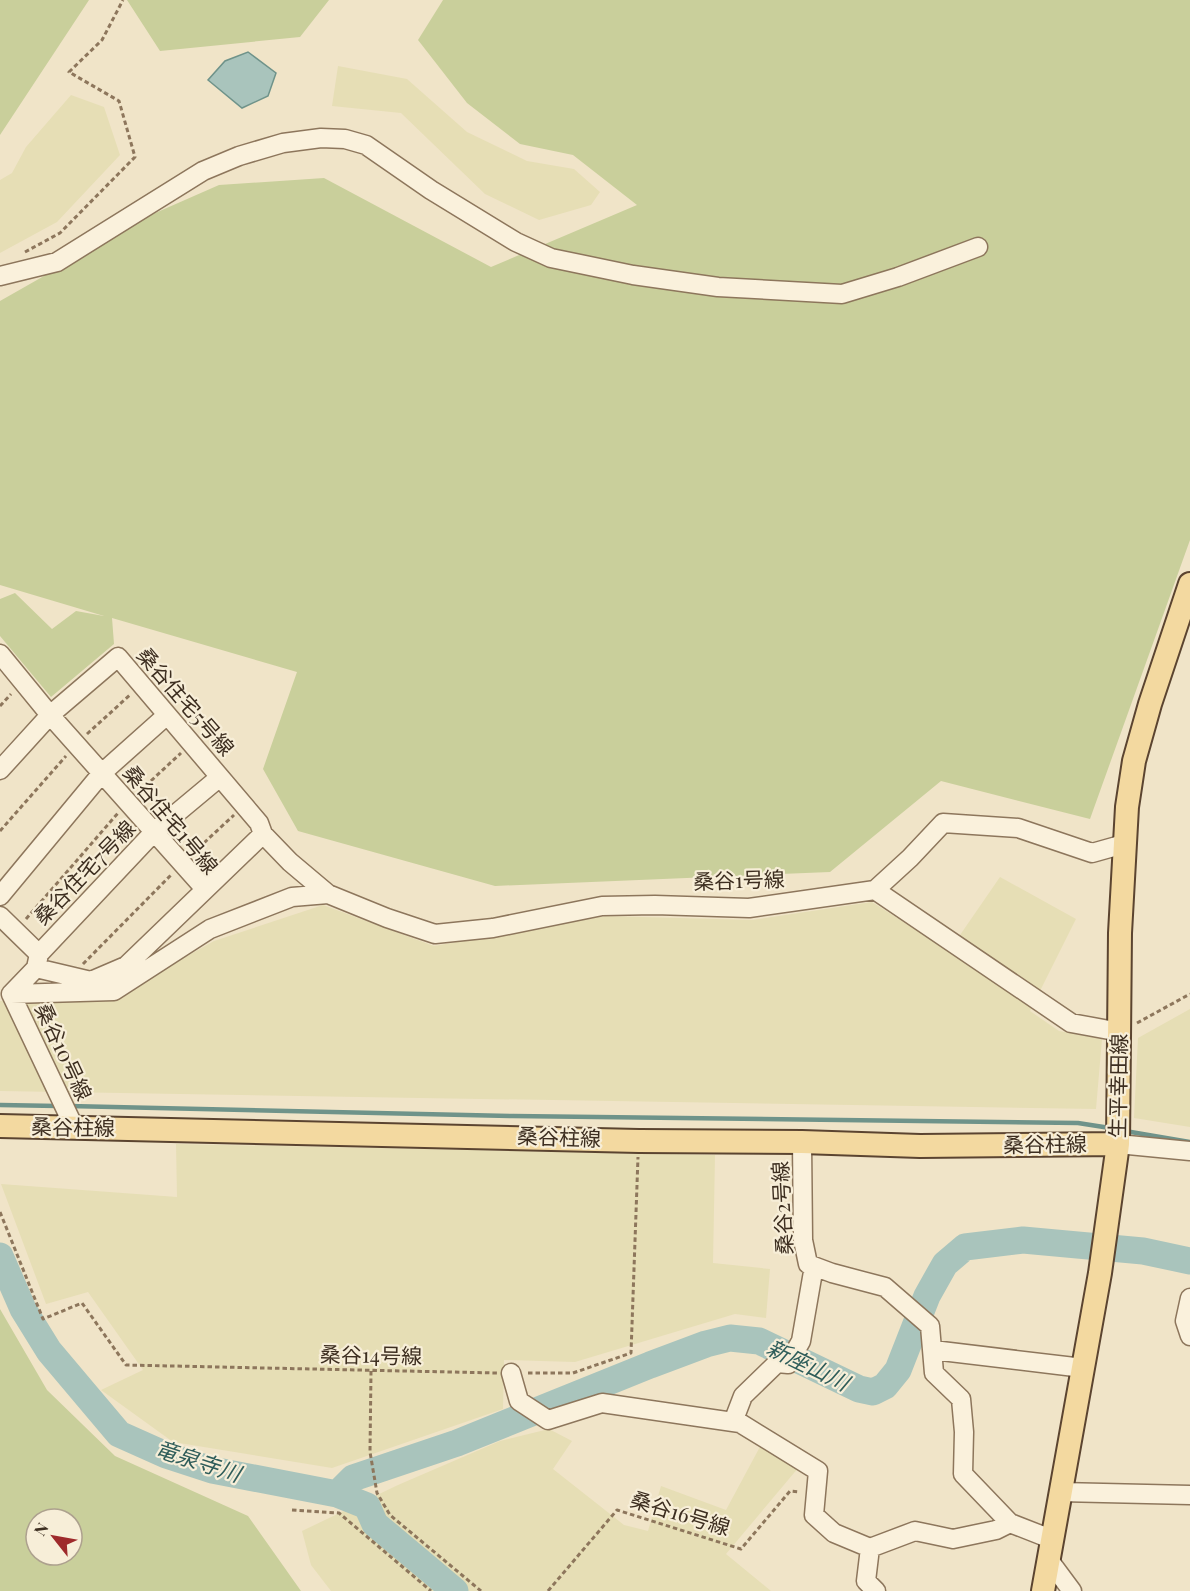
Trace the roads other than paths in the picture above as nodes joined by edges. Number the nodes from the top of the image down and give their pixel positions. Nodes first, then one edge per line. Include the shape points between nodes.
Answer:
1 (978, 247) dead end
2 (0, 276) edge
3 (1190, 584) edge
4 (0, 654) edge
5 (50, 715) junction
6 (167, 716) junction
7 (0, 770) edge
8 (102, 773) junction
9 (220, 777) junction
10 (154, 832) junction
11 (263, 834) junction
12 (1124, 844) junction
13 (205, 889) junction
14 (875, 890) junction
15 (328, 894) junction
16 (0, 896) edge
17 (0, 916) edge
18 (37, 961) junction
19 (11, 994) junction
20 (1120, 1032) junction
21 (0, 1126) edge
22 (75, 1129) junction
23 (802, 1142) junction
24 (1118, 1144) junction
25 (1190, 1152) edge
26 (814, 1266) junction
27 (1190, 1298) edge
28 (1190, 1336) edge
29 (933, 1350) junction
30 (1083, 1368) junction
31 (511, 1373) road end
32 (733, 1422) junction
33 (1060, 1492) junction
34 (1189, 1495) edge
35 (1010, 1523) junction
36 (870, 1548) junction
37 (1050, 1549) junction
38 (876, 1591) edge
39 (1043, 1591) edge
40 (1072, 1591) edge

1 - 2 street via 842,294 718,287 633,275 551,258 516,242 366,145 321,138 283,143 203,171 57,262
3 - 12 main road, 生平幸田線 via 1134,761
4 - 5 street, 桑谷住宅1号線
5 - 6 street, 桑谷住宅5号線 via 118,657
5 - 7 street, 桑谷住宅5号線
5 - 8 street, 桑谷住宅1号線
6 - 8 street
6 - 9 street, 桑谷住宅5号線
8 - 10 street, 桑谷住宅1号線
8 - 16 street
9 - 10 street, 桑谷住宅7号線
9 - 11 street, 桑谷住宅5号線 via 259,823
10 - 13 street, 桑谷住宅1号線
10 - 18 street, 桑谷住宅7号線
11 - 13 street
11 - 15 street, 桑谷住宅5号線
12 - 14 street via 1092,853 1018,828 943,823
12 - 20 main road, 生平幸田線
13 - 18 street, 桑谷住宅1号線 via 126,966 91,981
14 - 15 street, 桑谷1号線 via 749,908 602,906 493,928 435,934
14 - 20 street via 1071,1023
15 - 19 street via 292,897 210,929 114,991
17 - 18 street
18 - 19 street, 桑谷住宅7号線
19 - 22 street, 桑谷10号線
20 - 24 main road, 生平幸田線
21 - 22 main road, 桑谷柱線
22 - 23 main road, 桑谷柱線
23 - 24 main road, 桑谷柱線 via 920,1146
23 - 26 street, 桑谷2号線 via 803,1240 808,1264
24 - 25 street
24 - 30 main road, 生平幸田線
26 - 29 street, 桑谷2号線 via 885,1287 930,1326
26 - 32 street via 801,1341 788,1364 777,1363 743,1396
27 - 28 street via 1185,1321
29 - 30 street
29 - 35 street, 桑谷2号線 via 934,1373 961,1399 963,1474
30 - 33 main road, 生平幸田線
31 - 32 street via 519,1401 548,1420 602,1403
32 - 36 street via 818,1471 814,1515 834,1533
33 - 34 street
33 - 37 main road, 生平幸田線
35 - 36 street via 953,1539 915,1531
35 - 37 street
36 - 38 street via 866,1581
37 - 39 main road, 生平幸田線
37 - 40 street

